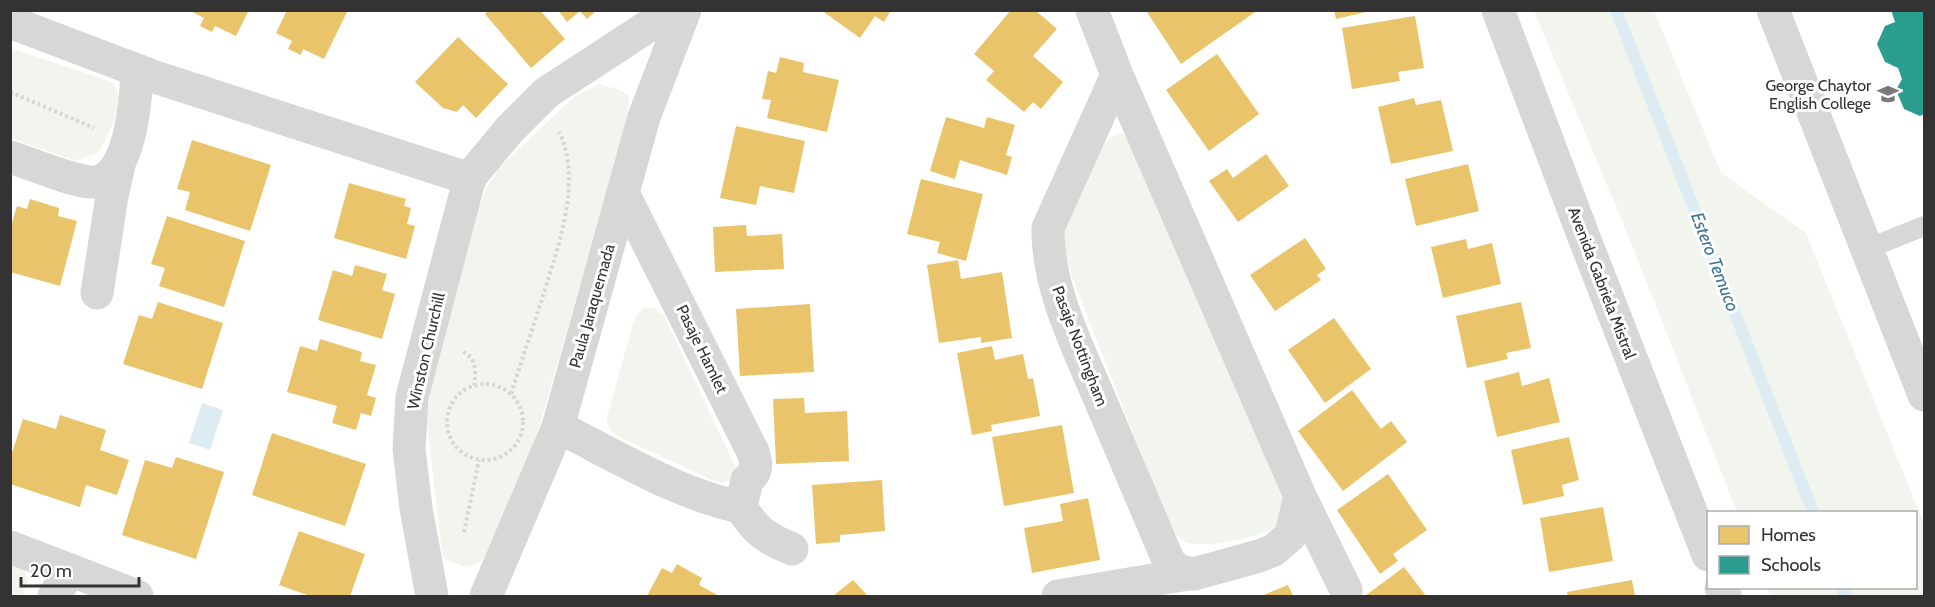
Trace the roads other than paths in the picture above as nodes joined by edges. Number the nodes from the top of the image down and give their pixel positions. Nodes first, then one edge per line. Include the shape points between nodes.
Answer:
1 (673, 10) edge
2 (685, 10) edge
3 (1092, 10) edge
4 (1498, 10) edge
5 (1773, 10) edge
6 (10, 22) edge
7 (137, 70) junction
8 (1117, 75) junction
9 (10, 157) edge
10 (120, 165) junction
11 (470, 179) junction
12 (623, 193) junction
13 (1924, 226) edge
14 (1867, 249) junction
15 (97, 293) dead end
16 (1924, 394) edge
17 (558, 427) junction
18 (1300, 496) junction
19 (741, 507) junction
20 (10, 547) edge
21 (792, 549) dead end
22 (1707, 552) edge
23 (1188, 574) junction
24 (62, 583) edge
25 (1346, 590) dead end
26 (137, 597) edge
27 (432, 597) edge
28 (486, 597) edge
29 (1058, 597) edge

1 - 11 street, Winston Churchill via 546,93 510,129
2 - 12 street, Paula Jaraquemada via 647,107
3 - 8 street
4 - 22 street, Avenida Gabriela Mistral
5 - 14 street
6 - 7 street
7 - 10 street via 134,110
7 - 11 street
8 - 18 street
8 - 23 street, Pasaje Nottingham via 1051,220 1048,245 1069,325 1165,554 1179,571
9 - 10 street via 94,182 108,178
10 - 15 street
11 - 27 street, Winston Churchill via 412,397 409,449
12 - 17 street, Paula Jaraquemada
12 - 19 street, Pasaje Hamlet via 753,452 756,470 747,480
13 - 14 lane
14 - 16 street
17 - 19 street via 691,493
17 - 28 street, Paula Jaraquemada
18 - 23 street via 1291,534 1274,550
18 - 25 street
19 - 21 street via 753,526 768,539
20 - 24 street
23 - 29 street
24 - 26 street

